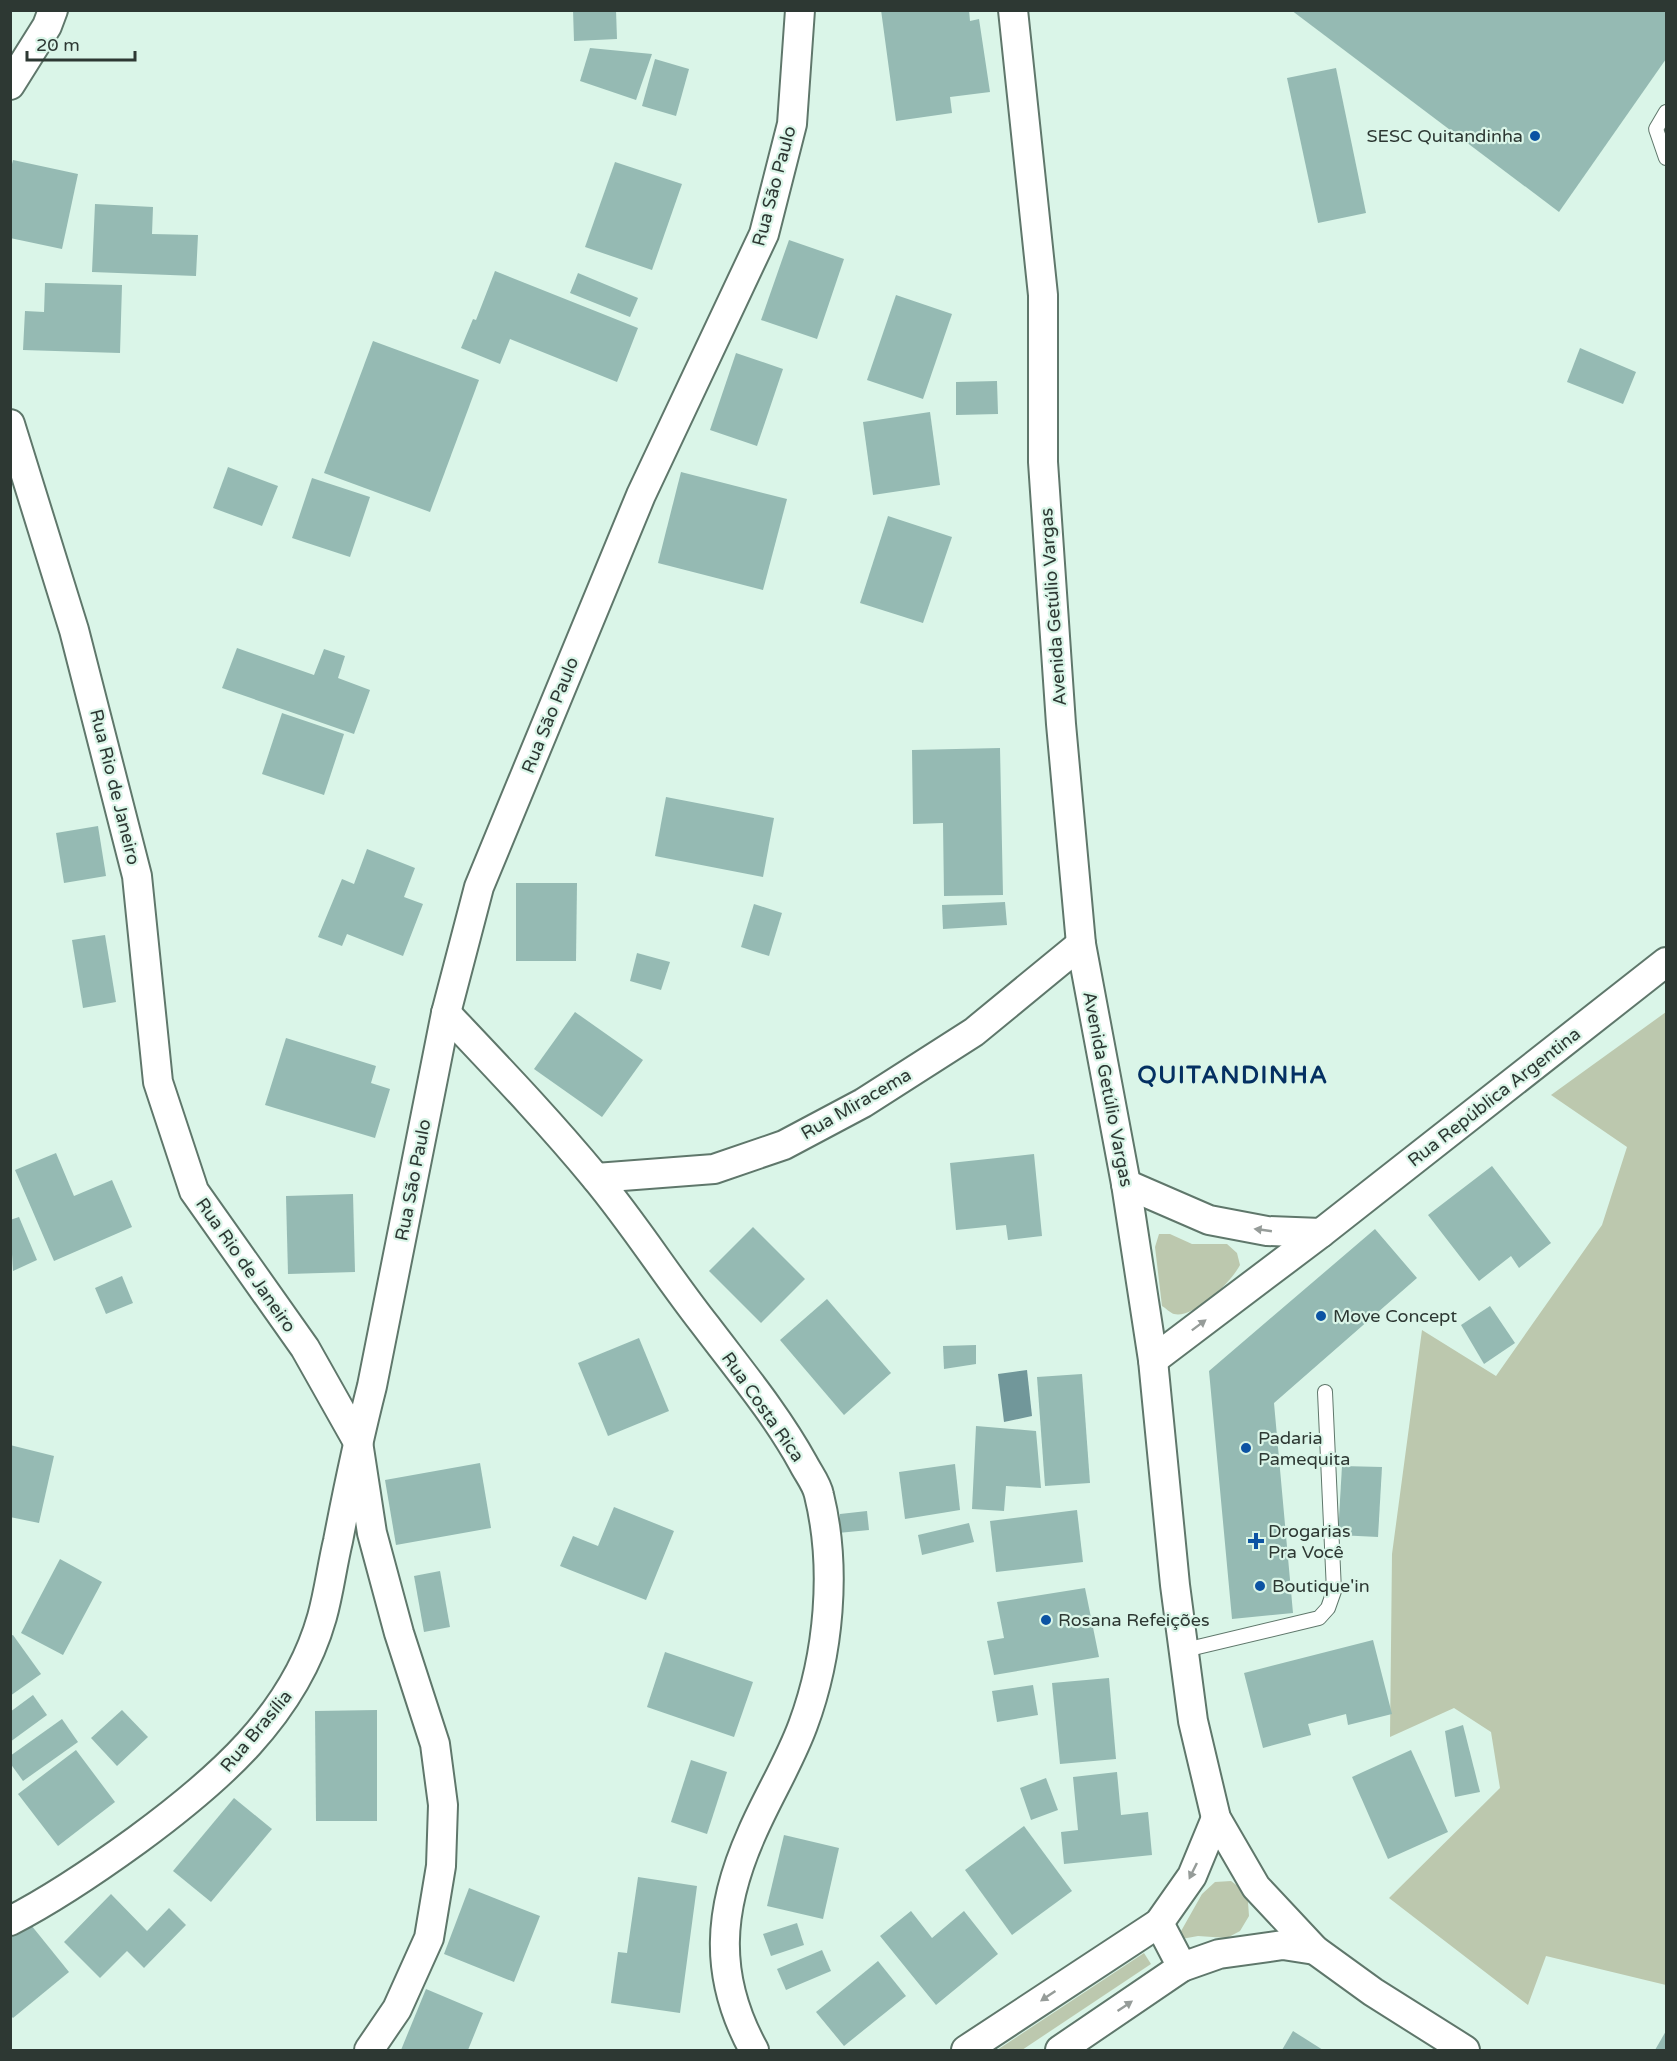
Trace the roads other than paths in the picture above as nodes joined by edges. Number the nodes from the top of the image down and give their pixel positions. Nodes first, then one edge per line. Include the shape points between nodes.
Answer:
1 (53, 10) edge
2 (800, 10) edge
3 (1013, 10) edge
4 (10, 85) edge
5 (1666, 112) edge
6 (1666, 158) edge
7 (10, 424) edge
8 (1081, 944) junction
9 (1666, 962) edge
10 (447, 1013) junction
11 (596, 1178) junction
12 (1126, 1184) junction
13 (1321, 1233) junction
14 (1153, 1360) junction
15 (1325, 1392) dead end
16 (358, 1442) junction
17 (1185, 1650) junction
18 (1216, 1818) junction
19 (10, 1921) edge
20 (1159, 1923) junction
21 (1315, 1950) junction
22 (1182, 1967) junction
23 (369, 2050) edge
24 (754, 2050) edge
25 (969, 2050) edge
26 (1060, 2050) edge
27 (1465, 2050) edge

1 - 4 street
2 - 10 street, Rua São Paulo via 792,124 764,234 641,495 479,887
3 - 8 street, Avenida Getúlio Vargas via 1044,295 1043,462 1060,724
5 - 6 lane via 1656,129
7 - 16 street, Rua Rio de Janeiro via 74,630 138,876 158,1082 194,1191 305,1348
8 - 11 street, Rua Miracema via 974,1032 863,1103 784,1145 714,1169
8 - 12 street, Avenida Getúlio Vargas
9 - 13 street, Rua República Argentina
10 - 11 street, Rua Costa Rica
10 - 16 street, Rua São Paulo
11 - 24 street, Rua Costa Rica via 753,1387 789,1438 819,1491 829,1572 818,1670 805,1722 753,1830 727,1908 723,1946 728,1985 738,2022
13 -> 12 street via 1267,1231 1209,1220
12 - 14 street, Avenida Getúlio Vargas
14 -> 13 street, Rua República Argentina
14 - 17 street, Avenida Getúlio Vargas
15 - 17 lane via 1334,1591 1328,1608 1319,1618
16 - 19 street, Rua Brasília via 322,1618 295,1684 257,1736 215,1780 119,1853
16 - 23 street, Rua Rio de Janeiro via 372,1533 435,1744 443,1804 441,1866 429,1938 397,2009
17 - 18 street, Avenida Getúlio Vargas via 1193,1721
18 -> 20 street via 1192,1876
18 - 21 street, Avenida Getúlio Vargas via 1256,1887
20 - 22 street
20 -> 25 street
21 - 22 street via 1283,1945 1219,1954
21 - 27 street, Avenida Getúlio Vargas
26 -> 22 street

